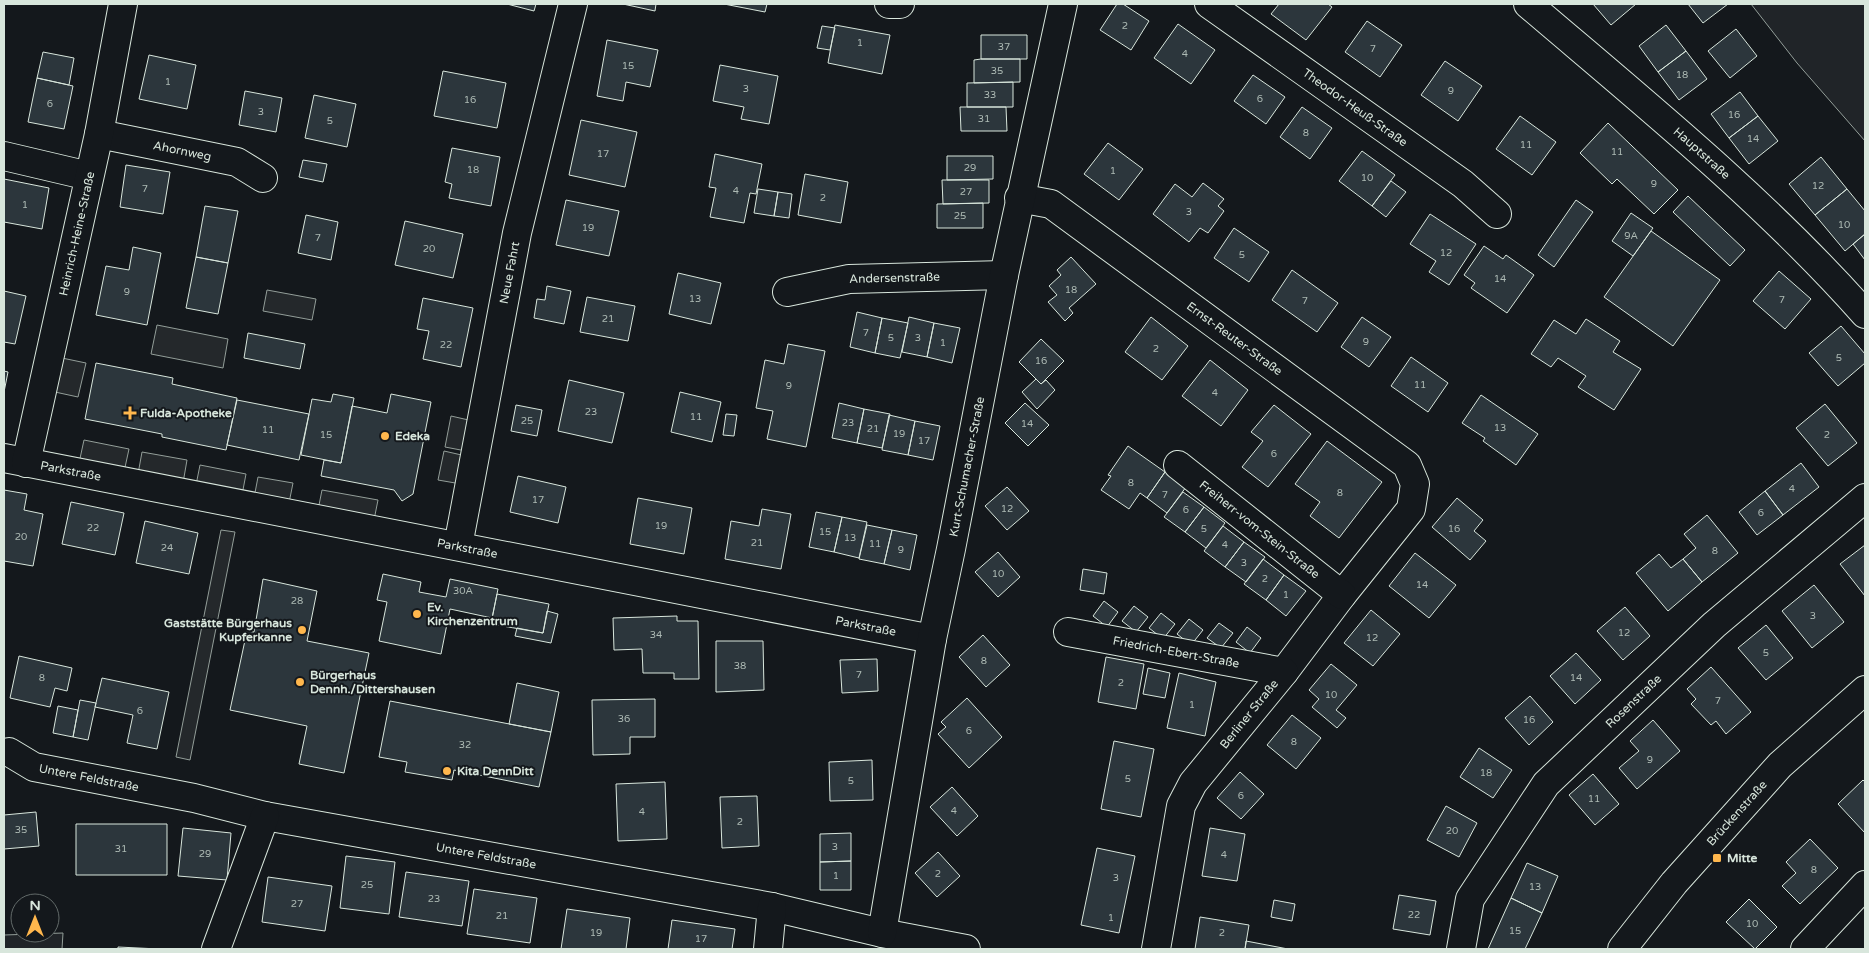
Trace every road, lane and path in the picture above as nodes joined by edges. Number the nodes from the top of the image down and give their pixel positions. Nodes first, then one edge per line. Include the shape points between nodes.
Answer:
1 (123, 4) edge
2 (573, 4) edge
3 (889, 4) edge
4 (900, 4) edge
5 (1063, 4) edge
6 (1209, 4) edge
7 (1528, 4) edge
8 (99, 134) junction
9 (4, 156) edge
10 (89, 176) junction
11 (263, 178) dead end
12 (1020, 198) junction
13 (1497, 214) dead end
14 (1004, 275) junction
15 (787, 292) dead end
16 (1865, 314) edge
17 (15, 460) edge
18 (1178, 465) dead end
19 (1865, 498) edge
20 (1411, 509) joint
21 (458, 546) junction
22 (1342, 595) junction
23 (1068, 632) dead end
24 (932, 639) junction
25 (1284, 672) junction
26 (1865, 690) edge
27 (10, 752) dead end
28 (265, 816) junction
29 (1865, 886) edge
30 (772, 907) junction
31 (882, 933) junction
32 (216, 949) edge
33 (768, 949) edge
34 (966, 949) edge
35 (1156, 949) edge
36 (1461, 949) edge
37 (1622, 949) edge
38 (1805, 949) edge

1 - 8 street, Heinrich-Heine-Straße
2 - 21 street, Neue Fahrt via 517,233
3 - 4 street
5 - 12 street, Kurt-Schumacher-Straße
6 - 13 street, Theodor-Heuß-Straße via 1463,184
7 - 16 street, Hauptstraße via 1715,163
8 - 10 street, Heinrich-Heine-Straße
8 - 11 street, Ahornweg via 236,162
9 - 10 street
10 - 17 street, Heinrich-Heine-Straße
12 - 14 street, Kurt-Schumacher-Straße
12 - 20 street, Ernst-Reuter-Straße via 1051,204 1406,465 1415,484
14 - 15 street, Andersenstraße via 849,279
14 - 24 street, Kurt-Schumacher-Straße
17 - 21 street, Parkstraße
18 - 22 street, Freiherr-vom-Stein-Straße
19 - 36 street, Rosenstraße via 1714,625 1546,784 1470,899
20 - 22 street, Berliner Straße
21 - 24 street, Parkstraße
22 - 25 street, Berliner Straße
23 - 25 street, Friedrich-Ebert-Straße
24 - 31 street, Kurt-Schumacher-Straße
25 - 35 street, Berliner Straße via 1193,783 1181,806
26 - 37 street, Brückenstraße via 1780,765 1674,883
27 - 28 street, Untere Feldstraße via 34,767 194,798
28 - 30 street, Untere Feldstraße
28 - 32 street
29 - 38 street
30 - 31 street, Untere Feldstraße
30 - 33 street
31 - 34 street, Untere Feldstraße

